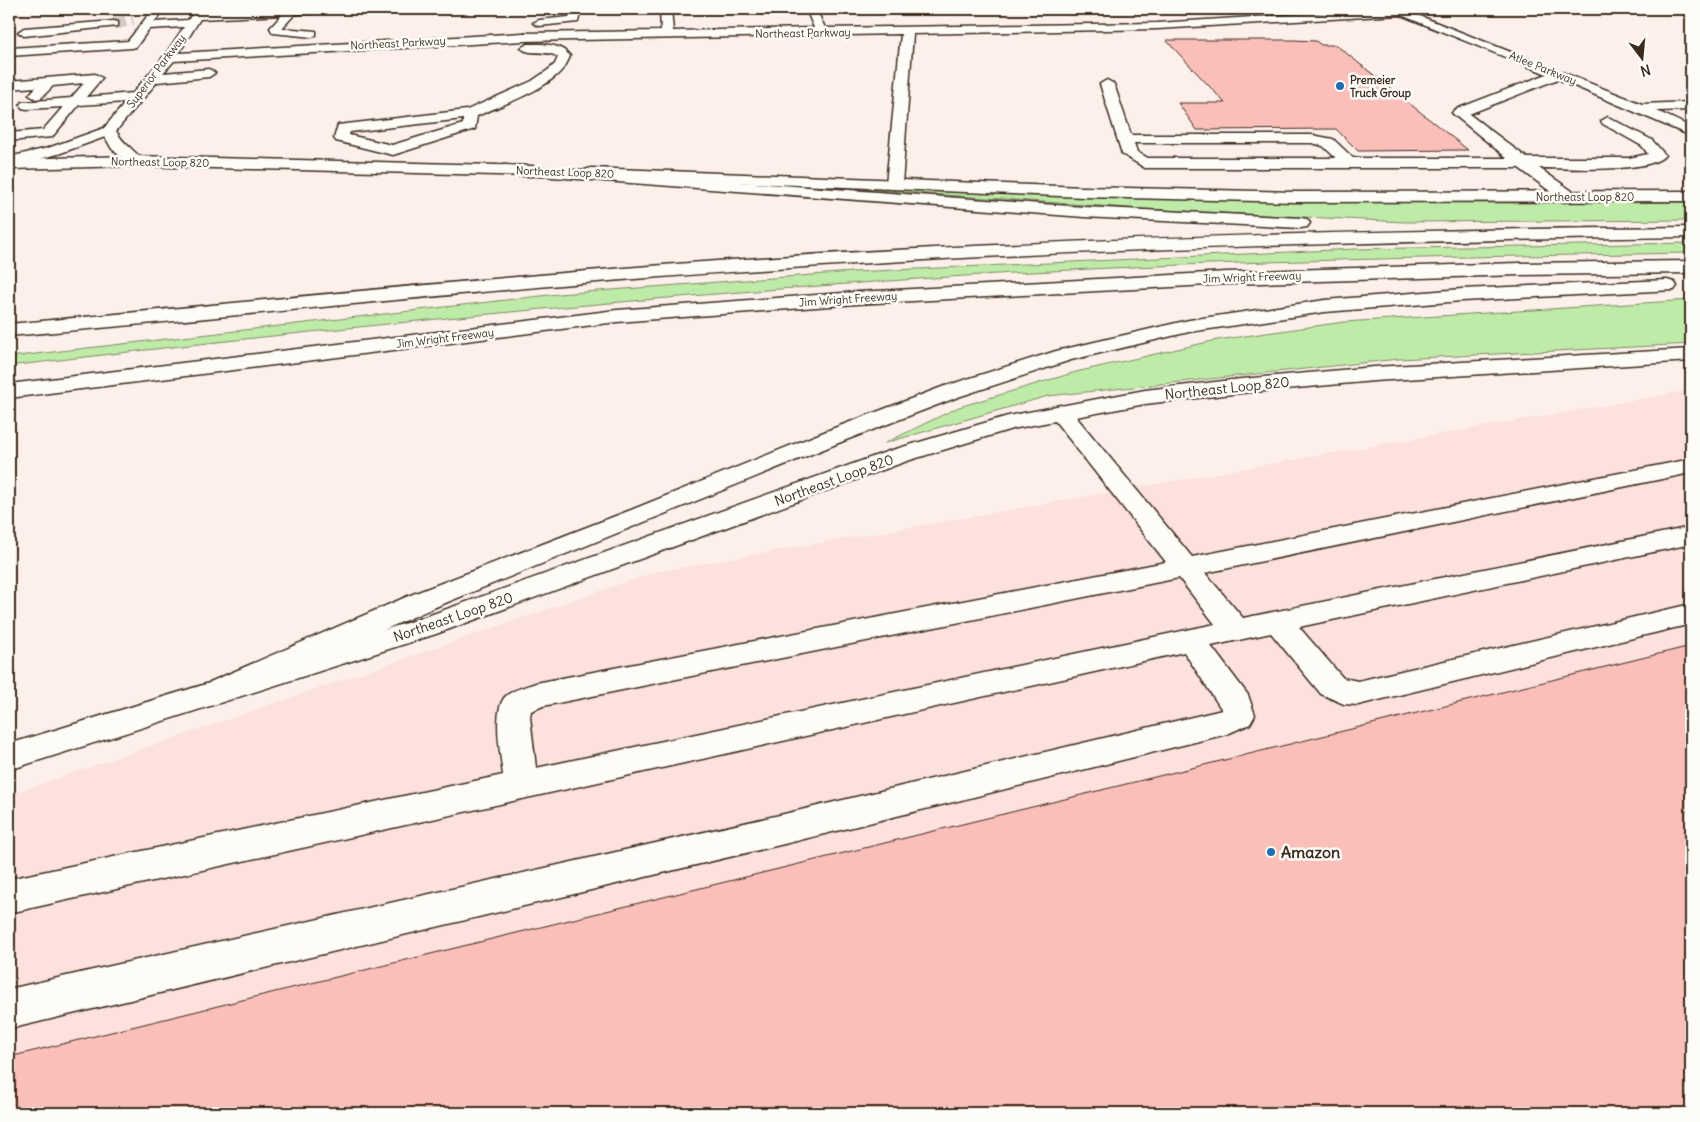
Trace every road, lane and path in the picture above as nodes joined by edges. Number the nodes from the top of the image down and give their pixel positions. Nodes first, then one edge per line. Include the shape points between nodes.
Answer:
1 (293, 9) edge
2 (324, 9) edge
3 (576, 9) edge
4 (665, 9) edge
5 (811, 9) edge
6 (1437, 9) edge
7 (1396, 10) edge
8 (157, 11) edge
9 (1214, 12) dead end
10 (1160, 13) dead end
11 (196, 16) edge
12 (36, 20) dead end
13 (1236, 22) junction
14 (542, 23) junction
15 (523, 24) dead end
16 (1182, 25) junction
17 (127, 26) junction
18 (907, 31) junction
19 (24, 32) junction
20 (821, 32) junction
21 (667, 35) junction
22 (535, 37) junction
23 (12, 43) edge
24 (306, 48) junction
25 (9, 52) edge
26 (170, 57) junction
27 (235, 66) dead end
28 (221, 70) dead end
29 (1560, 74) junction
30 (153, 78) junction
31 (49, 82) junction
32 (1107, 84) dead end
33 (9, 85) edge
34 (138, 96) junction
35 (76, 101) junction
36 (27, 105) junction
37 (1691, 106) edge
38 (1638, 107) junction
39 (470, 114) junction
40 (15, 118) dead end
41 (1608, 121) dead end
42 (109, 131) junction
43 (1691, 132) edge
44 (9, 137) edge
45 (1125, 139) junction
46 (393, 150) junction
47 (135, 161) junction
48 (9, 163) edge
49 (1349, 163) junction
50 (1523, 163) junction
51 (381, 167) junction
52 (504, 170) junction
53 (894, 184) junction
54 (1691, 196) edge
55 (1569, 197) junction
56 (1691, 232) edge
57 (1462, 234) junction
58 (1691, 267) edge
59 (1691, 285) edge
60 (9, 330) edge
61 (1691, 355) edge
62 (9, 391) edge
63 (1060, 412) junction
64 (1691, 466) edge
65 (1691, 535) edge
66 (1184, 568) junction
67 (1691, 614) edge
68 (1277, 621) junction
69 (1236, 630) junction
70 (1191, 640) junction
71 (221, 690) junction
72 (9, 757) edge
73 (521, 786) junction
74 (9, 896) edge
75 (9, 1009) edge

1 - 2 main road
1 - 11 main road
1 - 24 main road via 276,28 277,31 322,33
3 - 14 main road via 574,20
4 - 21 main road
5 - 20 main road
6 - 7 main road, Northeast Parkway
7 - 13 main road, Northeast Parkway
7 - 29 main road, Atlee Parkway
8 - 17 main road
9 - 13 main road
10 - 16 main road
11 - 17 main road
11 - 26 main road, Superior Parkway
12 - 19 main road
13 - 16 main road, Northeast Parkway
14 - 15 main road
14 - 22 main road
16 - 18 main road, Northeast Parkway
17 - 19 main road
17 - 23 main road
17 - 25 main road via 132,44
18 - 20 main road, Northeast Parkway
18 - 53 main road
19 - 23 main road
20 - 21 main road, Northeast Parkway
21 - 22 main road, Northeast Parkway
22 - 24 main road, Northeast Parkway
24 - 26 main road, Northeast Parkway
26 - 30 main road, Superior Parkway
27 - 39 main road via 534,47 550,49 564,56 561,65 537,84
28 - 30 main road
29 - 38 main road, Atlee Parkway
29 - 50 main road via 1459,113
30 - 34 main road, Superior Parkway
31 - 33 main road
31 - 35 main road via 95,78
31 - 36 main road
32 - 45 main road
34 - 35 main road
34 - 42 main road, Superior Parkway
35 - 36 main road
35 - 44 main road via 47,134
36 - 40 main road
37 - 38 main road
38 - 43 main road, Atlee Parkway
39 - 46 main road via 470,126
39 - 46 main road via 343,128 341,138
41 - 50 main road via 1647,143 1657,156 1629,163
42 - 47 main road via 117,146
42 - 48 main road
45 - 49 main road via 1312,139 1328,142
45 - 49 main road via 1130,154 1145,163
46 - 51 main road
47 - 48 main road, Northeast Loop 820
47 - 51 main road, Northeast Loop 820
49 - 50 main road
50 - 55 main road
51 - 52 main road, Northeast Loop 820
52 - 53 main road, Northeast Loop 820
52 - 57 main road via 1084,212
53 - 55 main road, Northeast Loop 820 via 1286,196
54 - 55 main road, Northeast Loop 820
56 - 57 main road
57 - 60 main road via 1183,243 757,264
58 - 62 main road, Jim Wright Freeway via 1237,277 857,298 617,316
59 - 71 main road via 1440,296 1342,304 1188,327 1063,356 879,418 424,601
61 - 63 main road, Northeast Loop 820 via 1374,374 1145,397
63 - 66 main road
63 - 71 main road, Northeast Loop 820 via 1008,423 898,456 426,628
64 - 66 main road
65 - 68 main road
66 - 69 main road
66 - 73 main road via 536,695 517,704 514,717
67 - 68 main road via 1358,693 1344,692 1332,686
68 - 69 main road
69 - 70 main road
70 - 73 main road
70 - 75 main road via 1237,704 1239,715 1227,722 784,829
71 - 72 main road, Northeast Loop 820
73 - 74 main road

